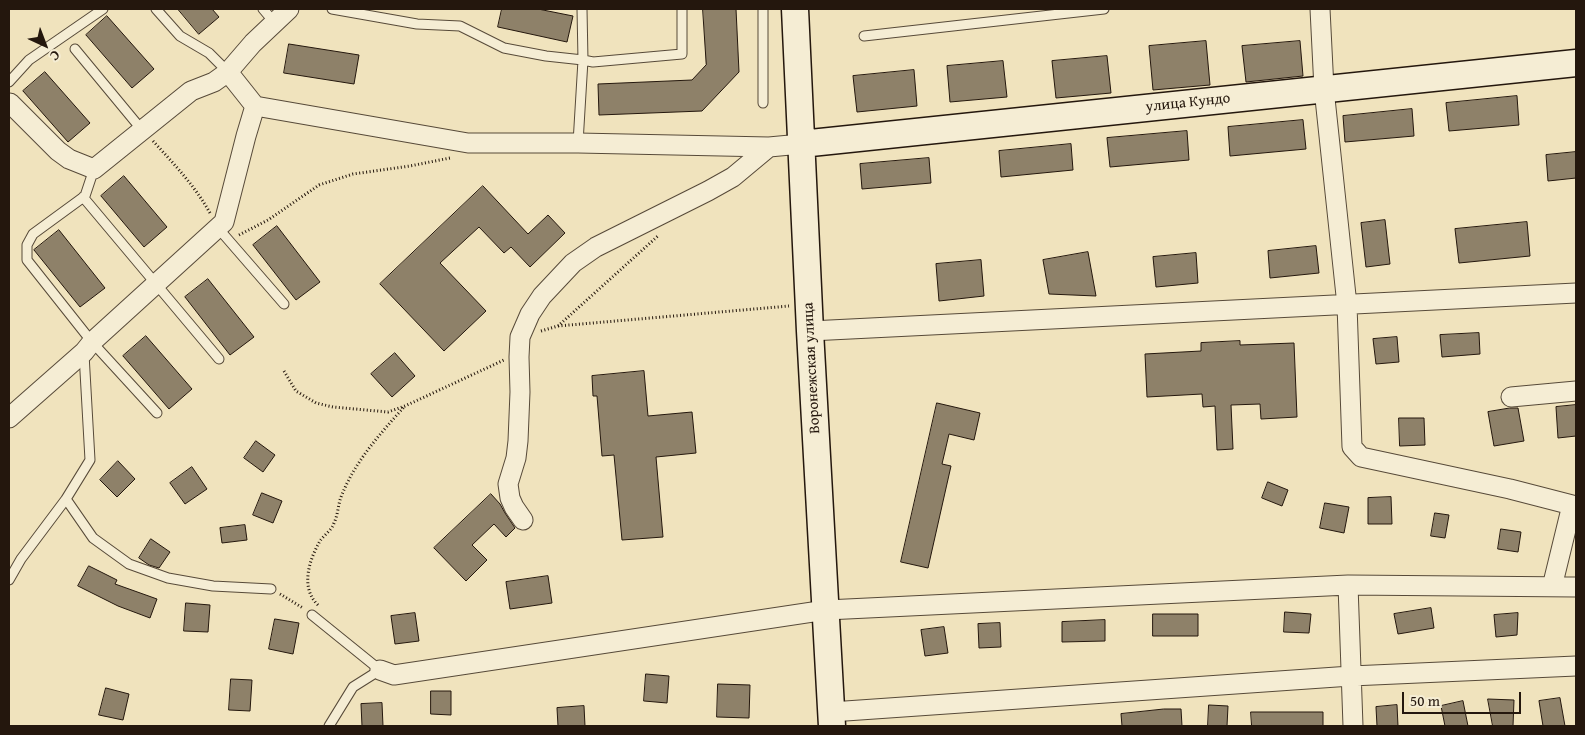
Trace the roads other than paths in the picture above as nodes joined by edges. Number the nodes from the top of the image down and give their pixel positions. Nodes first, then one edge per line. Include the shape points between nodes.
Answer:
1 (103, 9) edge
2 (156, 9) edge
3 (289, 9) edge
4 (332, 9) edge
5 (582, 9) edge
6 (682, 9) edge
7 (762, 9) edge
8 (795, 9) edge
9 (1104, 9) edge
10 (1320, 9) edge
11 (268, 16) edge
12 (864, 36) dead end
13 (75, 48) dead end
14 (583, 60) junction
15 (1576, 63) edge
16 (228, 72) junction
17 (9, 82) edge
18 (1324, 89) junction
19 (9, 100) edge
20 (763, 102) dead end
21 (255, 106) junction
22 (142, 130) junction
23 (578, 143) junction
24 (801, 144) junction
25 (769, 147) junction
26 (94, 169) junction
27 (83, 197) junction
28 (222, 233) junction
29 (156, 284) junction
30 (1576, 293) edge
31 (284, 304) dead end
32 (1347, 305) junction
33 (810, 331) junction
34 (88, 347) junction
35 (218, 358) dead end
36 (1576, 391) edge
37 (1511, 397) dead end
38 (157, 413) dead end
39 (9, 418) edge
40 (66, 499) junction
41 (1574, 506) edge
42 (523, 520) dead end
43 (9, 580) edge
44 (1348, 585) junction
45 (1552, 587) junction
46 (1576, 587) edge
47 (272, 588) road end
48 (826, 610) junction
49 (312, 615) road end
50 (1576, 666) edge
51 (380, 670) junction
52 (1351, 676) junction
53 (832, 719) edge
54 (329, 726) edge
55 (1353, 726) edge

1 - 17 lane via 29,60
2 - 16 lane via 180,36 209,53
3 - 11 street
4 - 14 lane via 417,24 460,26 504,48
5 - 14 lane
6 - 14 lane via 682,54 593,62
7 - 20 lane
8 - 24 street, Воронежская улица
9 - 12 lane
10 - 18 street
11 - 16 street via 253,43
13 - 22 lane
14 - 23 lane
15 - 18 street, улица Кундо
16 - 21 street
16 - 22 street via 214,82 191,91
18 - 24 street, улица Кундо
18 - 32 street
19 - 26 street via 58,151
21 - 23 street via 468,143
21 - 28 street
22 - 26 street
23 - 25 street
24 - 25 street
24 - 33 street, Воронежская улица
25 - 42 street via 733,177 596,247 573,264 542,296 530,314 520,345 518,441 508,484 510,498
26 - 27 lane
27 - 29 lane
27 - 34 lane via 33,234 27,245 27,260
28 - 29 street
28 - 31 lane
29 - 34 street
29 - 35 lane
30 - 32 street
32 - 33 street
32 - 41 street via 1352,447 1361,457
33 - 48 street, Воронежская улица
34 - 38 lane
34 - 39 street
34 - 40 lane via 90,460
36 - 37 street
40 - 43 lane
40 - 47 lane via 93,538 129,564 168,578 213,586
41 - 45 street
44 - 45 street
44 - 48 street
44 - 52 street
45 - 46 street
48 - 51 street via 394,675
48 - 53 street, Воронежская улица
49 - 51 lane
50 - 52 street
51 - 54 lane via 353,687
52 - 53 street
52 - 55 street

